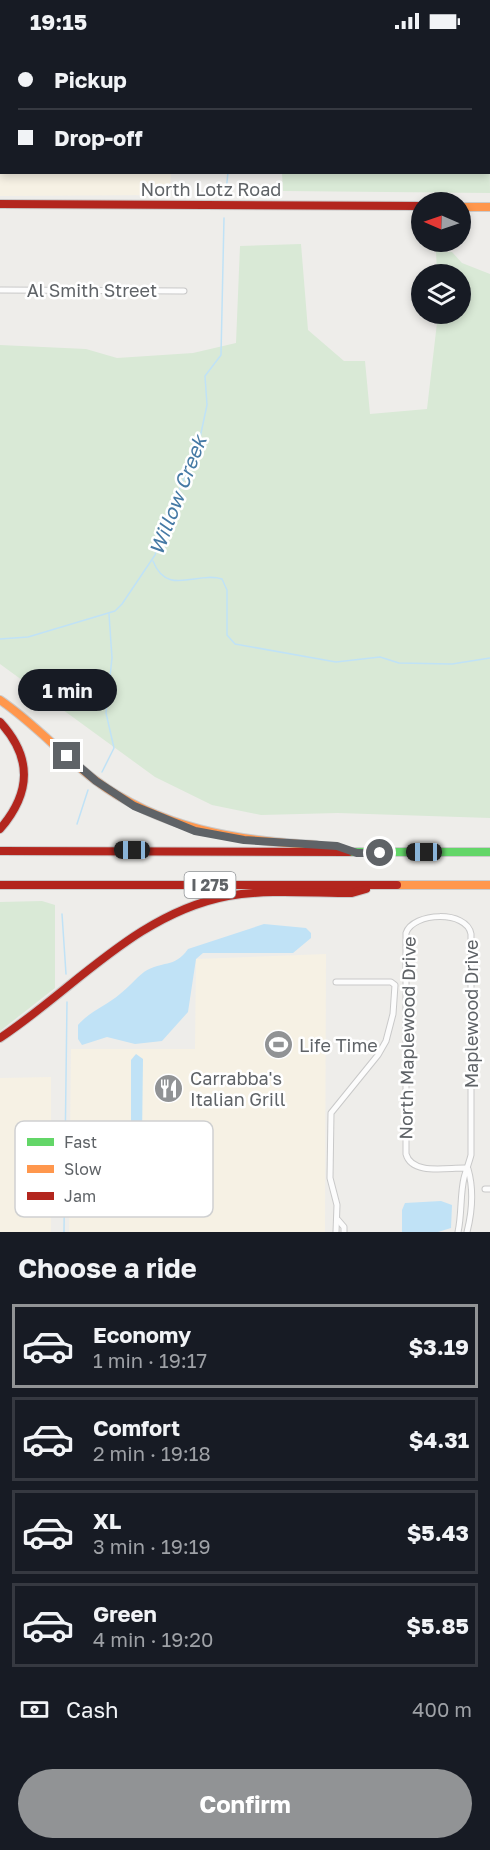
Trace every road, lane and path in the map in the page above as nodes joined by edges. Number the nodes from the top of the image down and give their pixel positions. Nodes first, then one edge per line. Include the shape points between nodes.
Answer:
1 (0, 204) edge
2 (411, 206) edge
3 (471, 207) edge
4 (490, 207) edge
5 (0, 290) edge
6 (184, 291) dead end
7 (0, 700) edge
8 (0, 722) edge
9 (0, 829) edge
10 (0, 851) edge
11 (490, 852) edge
12 (357, 853) junction
13 (0, 885) edge
14 (374, 885) junction
15 (490, 885) edge
16 (409, 926) joint
17 (336, 982) dead end
18 (0, 1038) edge
19 (467, 1168) junction
20 (338, 1220) junction
21 (336, 1232) edge
22 (344, 1232) edge
23 (458, 1232) edge
24 (467, 1232) edge

1 - 2 main road, North Lotz Road
3 - 4 main road
5 - 6 street, Al Smith Street
7 - 12 main road via 96,781 155,816 225,837 337,846
8 - 9 main road via 20,747 26,773 18,806
10 - 12 main road, I 275 via 224,849
11 - 12 main road, I 275
13 - 14 main road, I 275
14 - 15 main road, I 275
14 - 18 main road via 352,893 228,896 178,912 148,927
16 - 19 street, North Maplewood Drive via 406,1154 410,1163 420,1168
16 - 19 street, Maplewood Drive via 420,919 459,918 470,929 471,1155
17 - 20 street via 391,982 395,988 392,1021 382,1049 331,1113 330,1178
19 - 23 street, Maplewood Drive
19 - 24 street, Maplewood Drive via 472,1214
20 - 21 street
20 - 22 street

